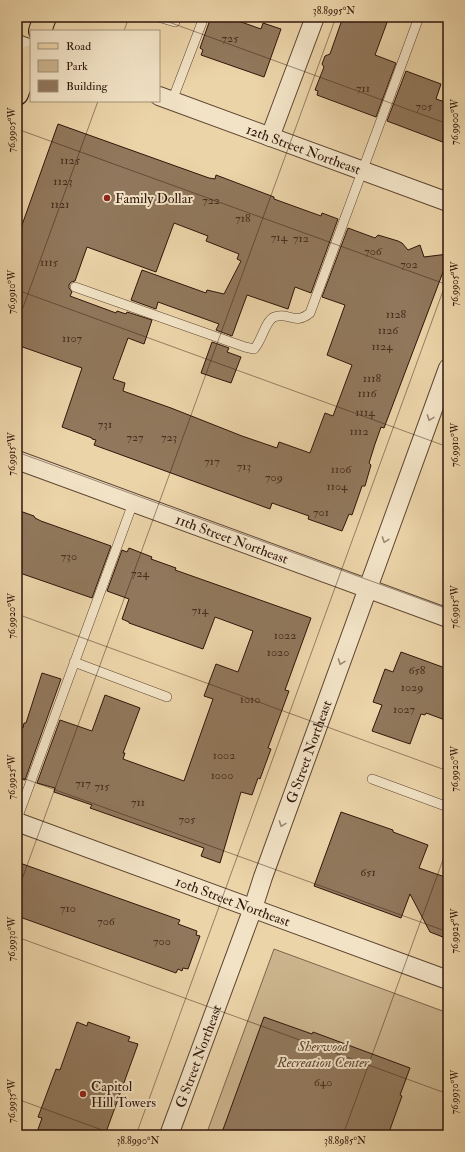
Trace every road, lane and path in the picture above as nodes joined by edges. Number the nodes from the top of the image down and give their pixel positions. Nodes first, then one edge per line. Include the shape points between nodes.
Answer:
1 (45, 17) edge
2 (158, 17) edge
3 (204, 17) edge
4 (315, 17) edge
5 (419, 17) edge
6 (175, 22) dead end
7 (40, 30) edge
8 (17, 44) edge
9 (30, 50) edge
10 (30, 59) edge
11 (17, 94) edge
12 (166, 99) edge
13 (270, 137) junction
14 (363, 170) junction
15 (448, 202) edge
16 (75, 287) dead end
17 (448, 368) edge
18 (17, 460) edge
19 (133, 503) junction
20 (368, 589) junction
21 (448, 618) edge
22 (74, 662) junction
23 (167, 697) dead end
24 (372, 779) dead end
25 (448, 807) edge
26 (17, 819) edge
27 (17, 822) edge
28 (253, 908) junction
29 (448, 980) edge
30 (169, 1135) edge

1 - 7 main road
2 - 6 lane
3 - 12 lane
4 - 13 street
5 - 14 lane
8 - 9 street
10 - 11 main road
12 - 13 street, 12th Street Northeast
13 - 14 street, 12th Street Northeast
14 - 15 street, 12th Street Northeast
14 - 16 lane via 310,313 300,319 275,316 269,320 254,349
17 -> 20 street, G Street Northeast
18 - 19 street, 11th Street Northeast
19 - 20 street, 11th Street Northeast
19 - 22 lane
20 - 21 street, 11th Street Northeast
20 -> 28 street, G Street Northeast
22 - 23 lane
22 - 26 lane
24 - 25 lane
27 - 28 street, 10th Street Northeast
28 - 29 street, 10th Street Northeast
28 - 30 street, G Street Northeast

